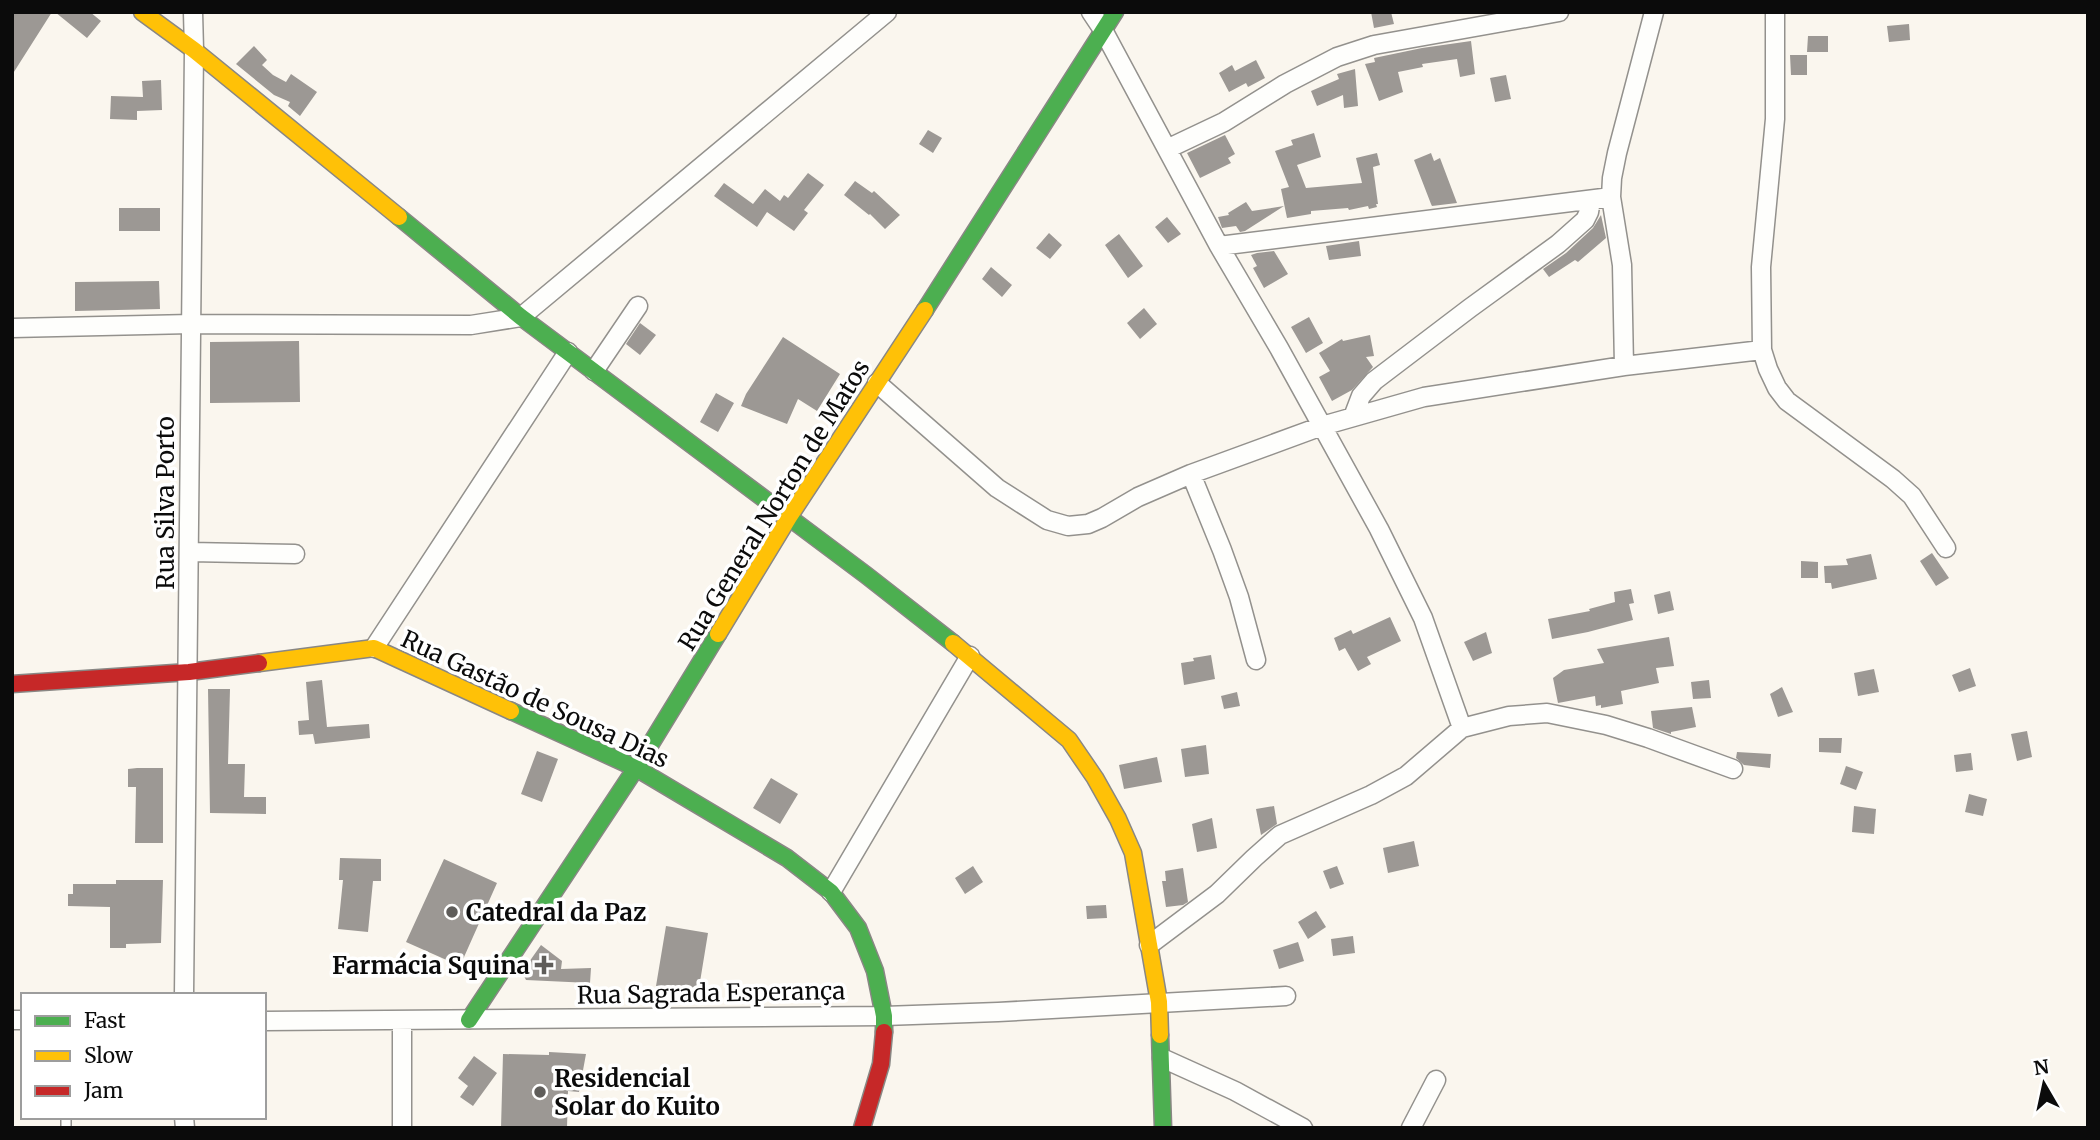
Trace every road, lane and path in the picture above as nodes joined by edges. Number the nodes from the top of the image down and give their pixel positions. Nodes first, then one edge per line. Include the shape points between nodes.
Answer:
1 (142, 12) edge
2 (193, 12) edge
3 (887, 12) edge
4 (1091, 12) edge
5 (1115, 12) edge
6 (1559, 12) edge
7 (1654, 12) edge
8 (1776, 12) edge
9 (1103, 30) junction
10 (194, 50) junction
11 (1167, 149) junction
12 (1611, 197) junction
13 (1591, 200) junction
14 (1219, 246) junction
15 (638, 306) dead end
16 (520, 317) junction
17 (191, 324) junction
18 (12, 328) edge
19 (1762, 350) junction
20 (568, 352) junction
21 (1624, 366) junction
22 (594, 371) junction
23 (877, 383) junction
24 (1353, 417) junction
25 (1322, 426) junction
26 (1191, 474) junction
27 (789, 517) junction
28 (1946, 548) dead end
29 (190, 552) junction
30 (295, 554) dead end
31 (374, 648) junction
32 (970, 656) junction
33 (1256, 660) dead end
34 (189, 672) junction
35 (12, 684) edge
36 (1462, 729) junction
37 (636, 768) junction
38 (1733, 769) dead end
39 (831, 892) junction
40 (1149, 945) junction
41 (184, 993) edge
42 (1286, 996) dead end
43 (1159, 1002) junction
44 (884, 1016) junction
45 (402, 1020) junction
46 (469, 1020) junction
47 (266, 1021) edge
48 (1162, 1058) junction
49 (1436, 1080) dead end
50 (402, 1128) edge
51 (862, 1128) edge
52 (1163, 1128) edge
53 (1303, 1128) edge
54 (1411, 1128) edge

1 - 10 street
2 - 10 street, Rua Silva Porto
3 - 16 street
4 - 9 street
5 - 9 street, Rua General Norton de Matos
6 - 11 street via 1374,45 1337,57
7 - 12 street via 1616,153
8 - 19 street via 1775,119 1761,267
9 - 11 street
9 - 23 street, Rua General Norton de Matos
10 - 16 street
10 - 17 street, Rua Silva Porto
11 - 14 street
12 - 13 street
12 - 21 street via 1622,265
13 - 14 street
13 - 24 street via 1585,220 1558,244 1374,381 1361,396
14 - 25 street
15 - 22 street
16 - 17 street via 471,325
16 - 20 street
17 - 18 street
17 - 29 street, Rua Silva Porto
19 - 21 street
19 - 28 street via 1787,401 1894,479 1912,496
20 - 22 street
20 - 31 street
21 - 24 street via 1424,397
22 - 27 street
23 - 26 street via 998,488 1047,520 1068,526 1088,524
23 - 27 street, Rua General Norton de Matos
24 - 25 street
25 - 26 street
25 - 36 street via 1423,618
26 - 33 street via 1239,597
27 - 32 street
27 - 37 street, Rua General Norton de Matos
29 - 30 street
29 - 34 street, Rua Silva Porto
31 - 34 street, Rua Gastão de Sousa Dias
31 - 37 street, Rua Gastão de Sousa Dias
32 - 39 street
32 - 40 street via 1069,740 1095,778 1133,853
34 - 35 street, Rua Gastão de Sousa Dias
34 - 41 street, Rua Silva Porto
36 - 38 street via 1509,716 1547,713 1606,725
36 - 40 street via 1406,776 1280,835 1217,894
37 - 39 street, Rua Gastão de Sousa Dias via 787,858
37 - 46 street, Rua General Norton de Matos
39 - 44 street, Rua Gastão de Sousa Dias via 858,928 875,971
40 - 43 street
42 - 43 street, Rua Sagrada Esperança
43 - 44 street, Rua Sagrada Esperança
43 - 48 street
44 - 46 street, Rua Sagrada Esperança
44 - 51 street, Rua Gastão de Sousa Dias via 881,1064
45 - 46 street, Rua Sagrada Esperança
45 - 47 street, Rua Sagrada Esperança
45 - 50 street
48 - 52 street
48 - 53 street
49 - 54 street

